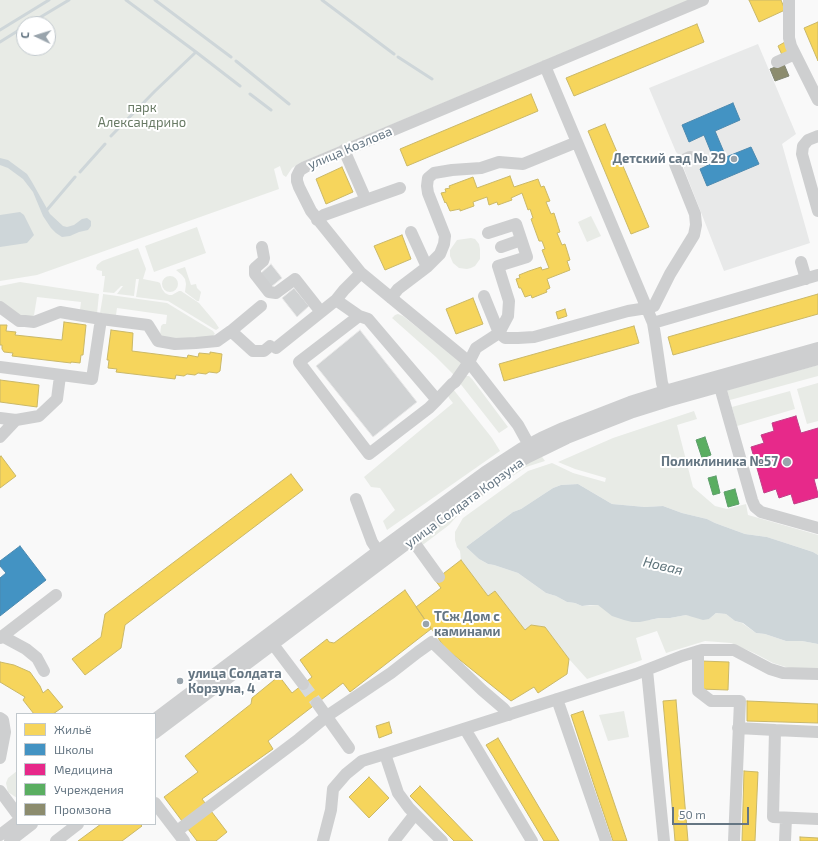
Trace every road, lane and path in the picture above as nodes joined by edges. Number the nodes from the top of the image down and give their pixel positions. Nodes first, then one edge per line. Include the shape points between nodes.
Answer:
1 (704, 0) edge
2 (789, 0) edge
3 (795, 54) junction
4 (777, 62) dead end
5 (545, 66) junction
6 (818, 100) edge
7 (818, 136) edge
8 (577, 142) junction
9 (344, 150) junction
10 (690, 158) dead end
11 (400, 188) dead end
12 (366, 200) junction
13 (818, 210) edge
14 (317, 220) junction
15 (412, 232) dead end
16 (488, 233) dead end
17 (521, 240) junction
18 (262, 247) dead end
19 (501, 248) dead end
20 (801, 262) dead end
21 (427, 267) junction
22 (361, 273) junction
23 (818, 275) edge
24 (806, 279) junction
25 (484, 296) dead end
26 (391, 298) junction
27 (336, 300) junction
28 (261, 306) dead end
29 (0, 307) edge
30 (646, 308) junction
31 (321, 312) junction
32 (359, 316) junction
33 (101, 319) junction
34 (652, 323) junction
35 (231, 331) junction
36 (500, 333) junction
37 (818, 348) edge
38 (818, 359) edge
39 (469, 362) junction
40 (0, 367) edge
41 (60, 376) junction
42 (718, 381) junction
43 (666, 396) junction
44 (437, 400) junction
45 (0, 418) edge
46 (16, 420) junction
47 (0, 438) edge
48 (532, 449) junction
49 (356, 499) dead end
50 (818, 528) edge
51 (409, 535) junction
52 (378, 551) junction
53 (439, 576) dead end
54 (56, 595) dead end
55 (1, 637) edge
56 (270, 640) junction
57 (698, 651) junction
58 (647, 670) junction
59 (44, 671) dead end
60 (818, 674) edge
61 (303, 684) tunnel mouth
62 (558, 699) junction
63 (317, 703) tunnel mouth
64 (508, 715) junction
65 (327, 716) junction
66 (0, 718) edge
67 (156, 718) edge
68 (738, 728) junction
69 (465, 729) junction
70 (775, 730) junction
71 (156, 732) edge
72 (818, 732) edge
73 (349, 748) dead end
74 (385, 754) junction
75 (0, 758) edge
76 (0, 791) edge
77 (156, 804) edge
78 (16, 813) edge
79 (415, 814) junction
80 (786, 818) junction
81 (818, 819) edge
82 (23, 825) edge
83 (24, 825) edge
84 (77, 825) edge
85 (0, 835) edge
86 (180, 836) edge
87 (10, 841) edge
88 (56, 841) edge
89 (323, 841) edge
90 (394, 841) edge
91 (442, 841) edge
92 (532, 841) edge
93 (606, 841) edge
94 (664, 841) edge
95 (734, 841) edge
96 (785, 841) edge

1 - 5 street, улица Козлова
2 - 3 street via 789,38
3 - 4 street
3 - 6 street
5 - 8 street
5 - 9 street, улица Козлова
7 - 13 street via 808,140 803,146 802,154
8 - 21 street via 523,164 499,162 481,168 434,173 428,178 428,193 445,236 440,254
8 - 30 street
9 - 12 street
9 - 14 street, улица Козлова via 305,167 297,176 304,200
10 - 30 street via 675,164 695,214 694,235 654,306
11 - 12 street
12 - 14 street via 324,214
14 - 22 street, улица Козлова
15 - 21 street
16 - 17 street via 516,224
17 - 19 street
17 - 36 street via 527,257 498,266 509,301 508,316
18 - 31 street via 264,258 255,268 255,274 269,292 276,293 295,279
20 - 24 street
21 - 26 street via 398,289
22 - 26 street, улица Козлова
22 - 27 street
23 - 24 street
24 - 34 street
25 - 36 street
26 - 39 street, улица Козлова
27 - 31 street
27 - 32 street
28 - 35 street
29 - 33 street via 19,321 34,322 60,312
30 - 34 street
30 - 36 street via 534,337 505,338
31 - 35 street via 264,351 253,351
32 - 44 street via 368,319
32 - 44 street via 299,362 369,454
33 - 35 street via 148,325 158,341 175,344 217,341
33 - 41 street via 92,380
34 - 43 street
36 - 39 street via 476,348
37 - 42 street, улица Солдата Корзуна
38 - 42 street, улица Солдата Корзуна
39 - 44 street
39 - 48 street, улица Козлова via 515,422
40 - 41 street
41 - 46 street via 57,400 39,416
42 - 43 street, улица Солдата Корзуна
42 - 50 street via 755,507 761,512
43 - 48 street, улица Солдата Корзуна via 630,402 563,428
45 - 46 street
46 - 47 street
48 - 51 street, улица Солдата Корзуна via 492,468
49 - 52 street via 372,542
51 - 52 street, улица Солдата Корзуна
51 - 53 street
51 - 56 street, улица Солдата Корзуна
52 - 56 street, улица Солдата Корзуна
54 - 55 street
55 - 59 street via 26,649 37,658
56 - 61 street
56 - 67 street, улица Солдата Корзуна
56 - 71 street, улица Солдата Корзуна
57 - 58 street
57 - 60 street via 734,650 783,673
57 - 68 street via 698,692 710,701 740,701
58 - 62 street
58 - 94 street
62 - 64 street
62 - 93 street
63 - 65 street
64 - 65 street via 432,642
64 - 69 street
65 - 73 street
65 - 86 street
66 - 75 street via 6,732
68 - 70 street
68 - 95 street
69 - 74 street
69 - 92 street
70 - 72 street
70 - 80 street via 772,818
74 - 79 street via 398,793
74 - 89 street via 362,761 332,789 331,810
76 - 78 street
77 - 86 street
79 - 90 street
79 - 91 street
80 - 81 street
80 - 96 street
82 - 85 street
83 - 87 street
84 - 88 street

